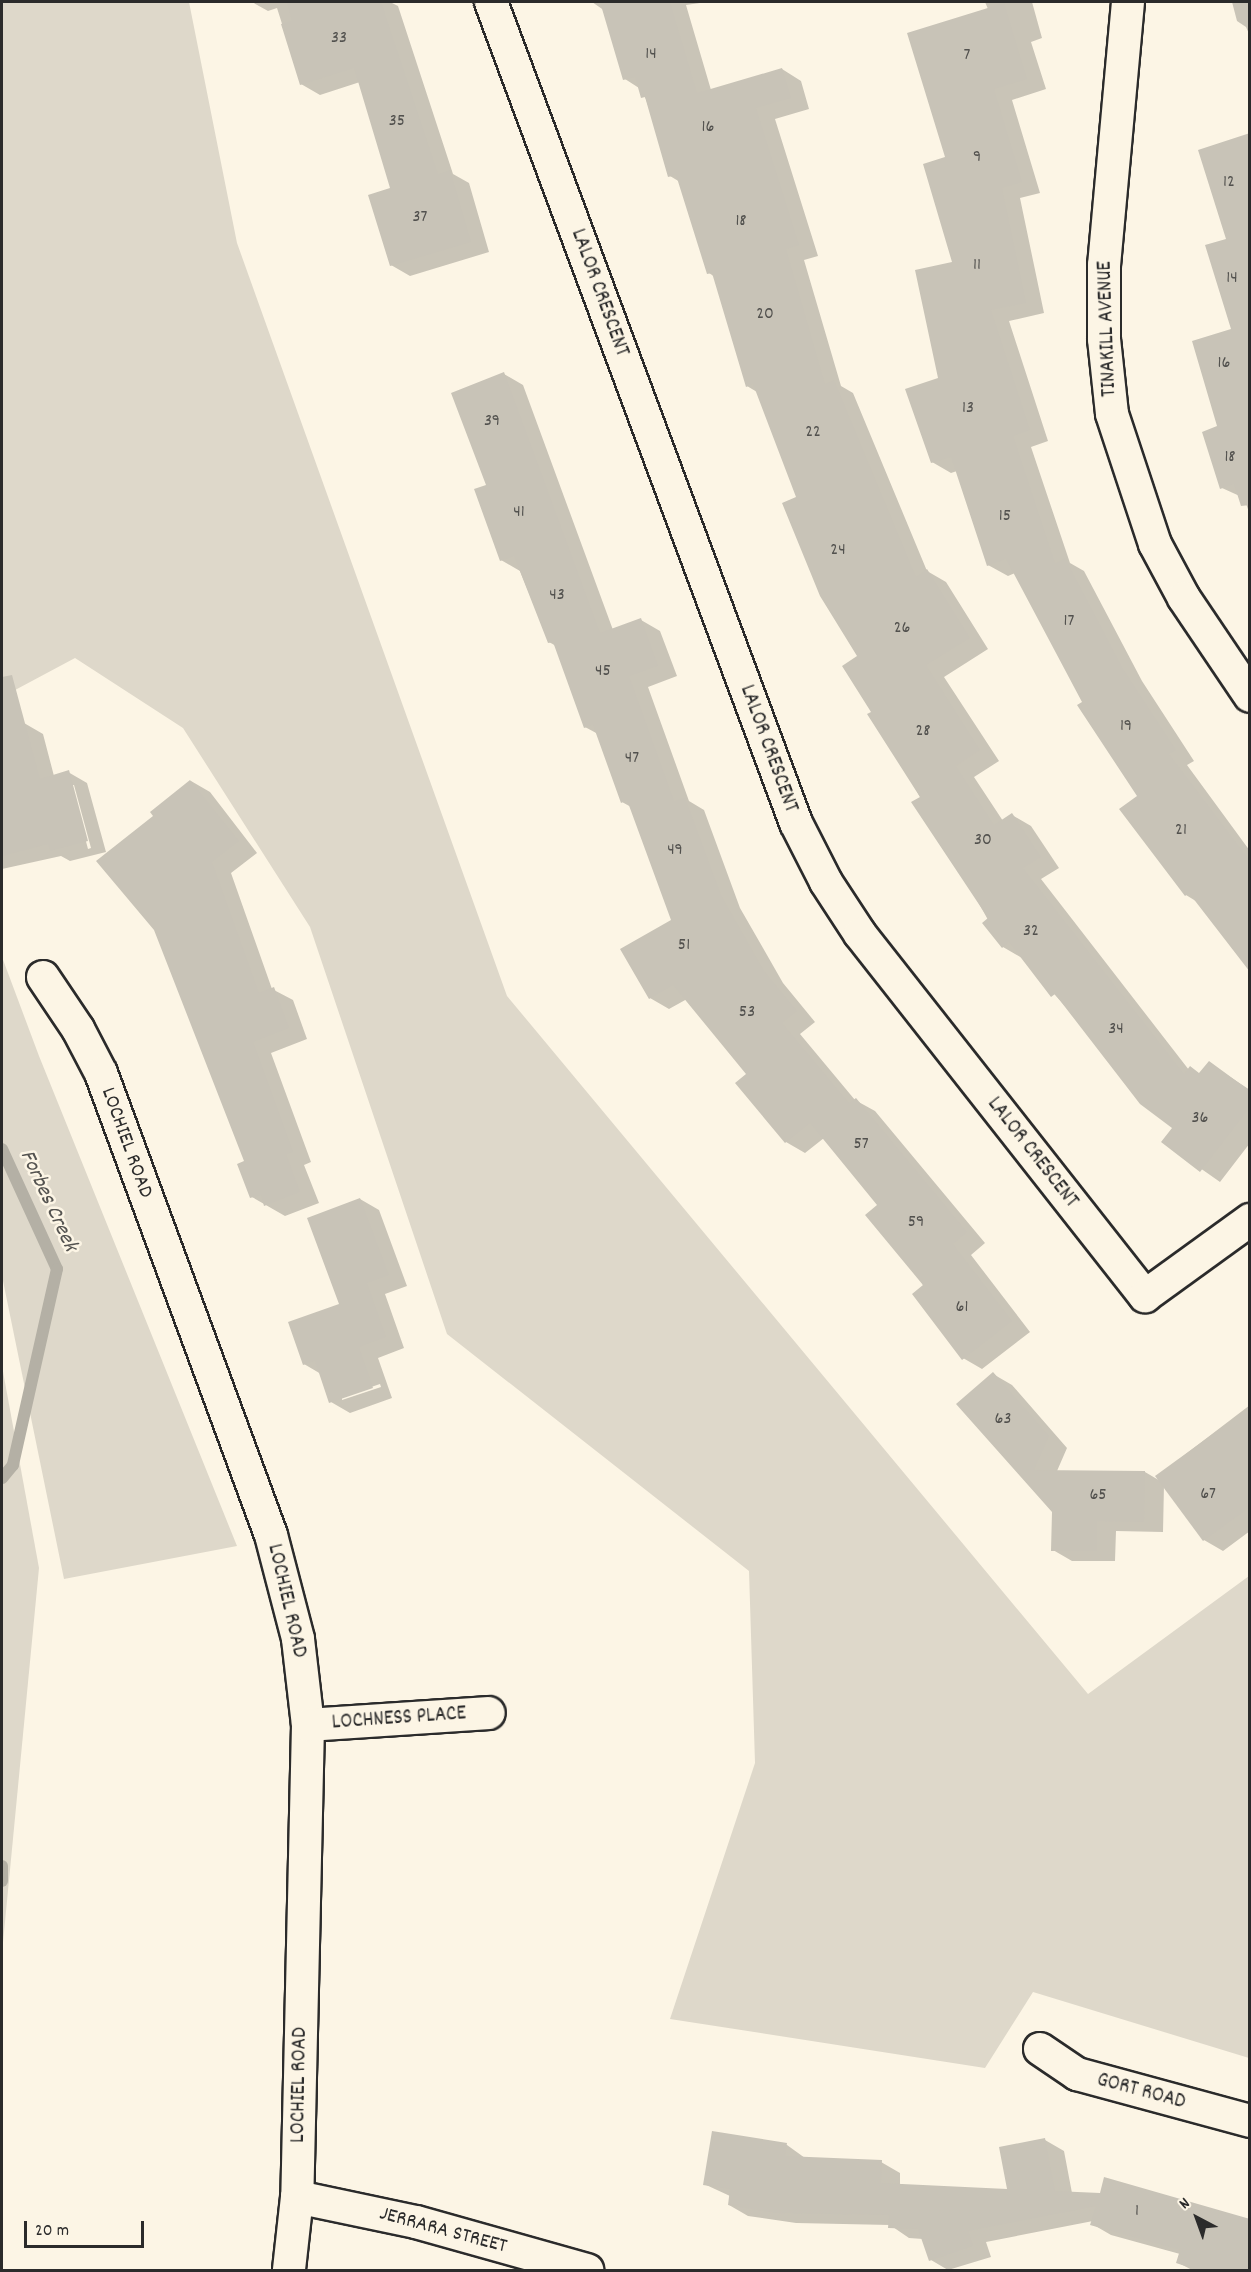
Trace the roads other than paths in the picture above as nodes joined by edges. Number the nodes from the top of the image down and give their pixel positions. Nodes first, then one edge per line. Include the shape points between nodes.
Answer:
1 (491, 2) edge
2 (1128, 2) edge
3 (1250, 696) edge
4 (44, 976) dead end
5 (1250, 1220) edge
6 (489, 1713) dead end
7 (308, 1725) junction
8 (1040, 2049) dead end
9 (1250, 2121) edge
10 (297, 2197) junction
11 (289, 2271) edge
12 (587, 2271) edge

1 - 5 street, LALOR CRESCENT via 796,823 826,882 860,934 1145,1296
2 - 3 street, TINAKILL AVENUE via 1104,265 1104,339 1112,414 1155,544 1184,598
4 - 7 street, LOCHIEL ROAD via 101,1073 271,1535 298,1639
6 - 7 street, LOCHNESS PLACE
7 - 10 street, LOCHIEL ROAD
8 - 9 street, GORT ROAD via 1077,2074
10 - 11 street, LOCHIEL ROAD
10 - 12 street, JERRARA STREET via 416,2222

